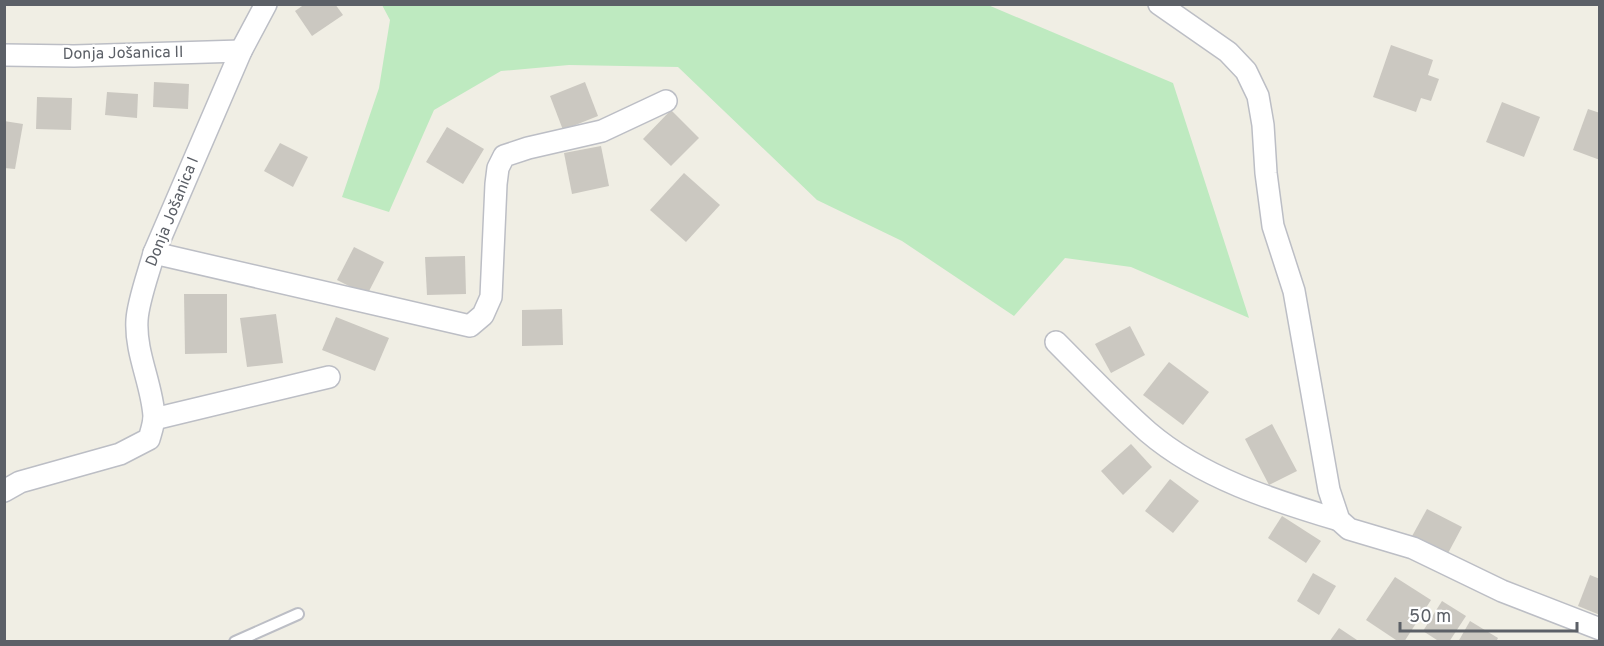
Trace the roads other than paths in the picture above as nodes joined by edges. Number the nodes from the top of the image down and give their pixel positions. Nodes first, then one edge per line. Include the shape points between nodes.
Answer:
1 (266, 4) edge
2 (1159, 4) edge
3 (241, 51) junction
4 (4, 55) edge
5 (666, 101) dead end
6 (154, 253) junction
7 (1056, 342) dead end
8 (329, 377) dead end
9 (154, 419) junction
10 (4, 491) edge
11 (1338, 520) junction
12 (298, 614) dead end
13 (1599, 629) edge
14 (235, 642) edge

1 - 3 street, Donja Jošanica I
2 - 11 street via 1228,52 1246,71 1258,96 1273,226 1294,291 1329,490
3 - 4 street, Donja Jošanica II
3 - 6 street, Donja Jošanica I
5 - 6 street via 602,131 504,156 496,184 491,297 483,315 470,326
6 - 9 street, Donja Jošanica I via 136,320
7 - 11 street via 1149,433 1199,468 1274,501
8 - 9 street
9 - 10 street via 149,439 120,454 20,482
11 - 13 street via 1348,529 1413,548 1502,591
12 - 14 lane

